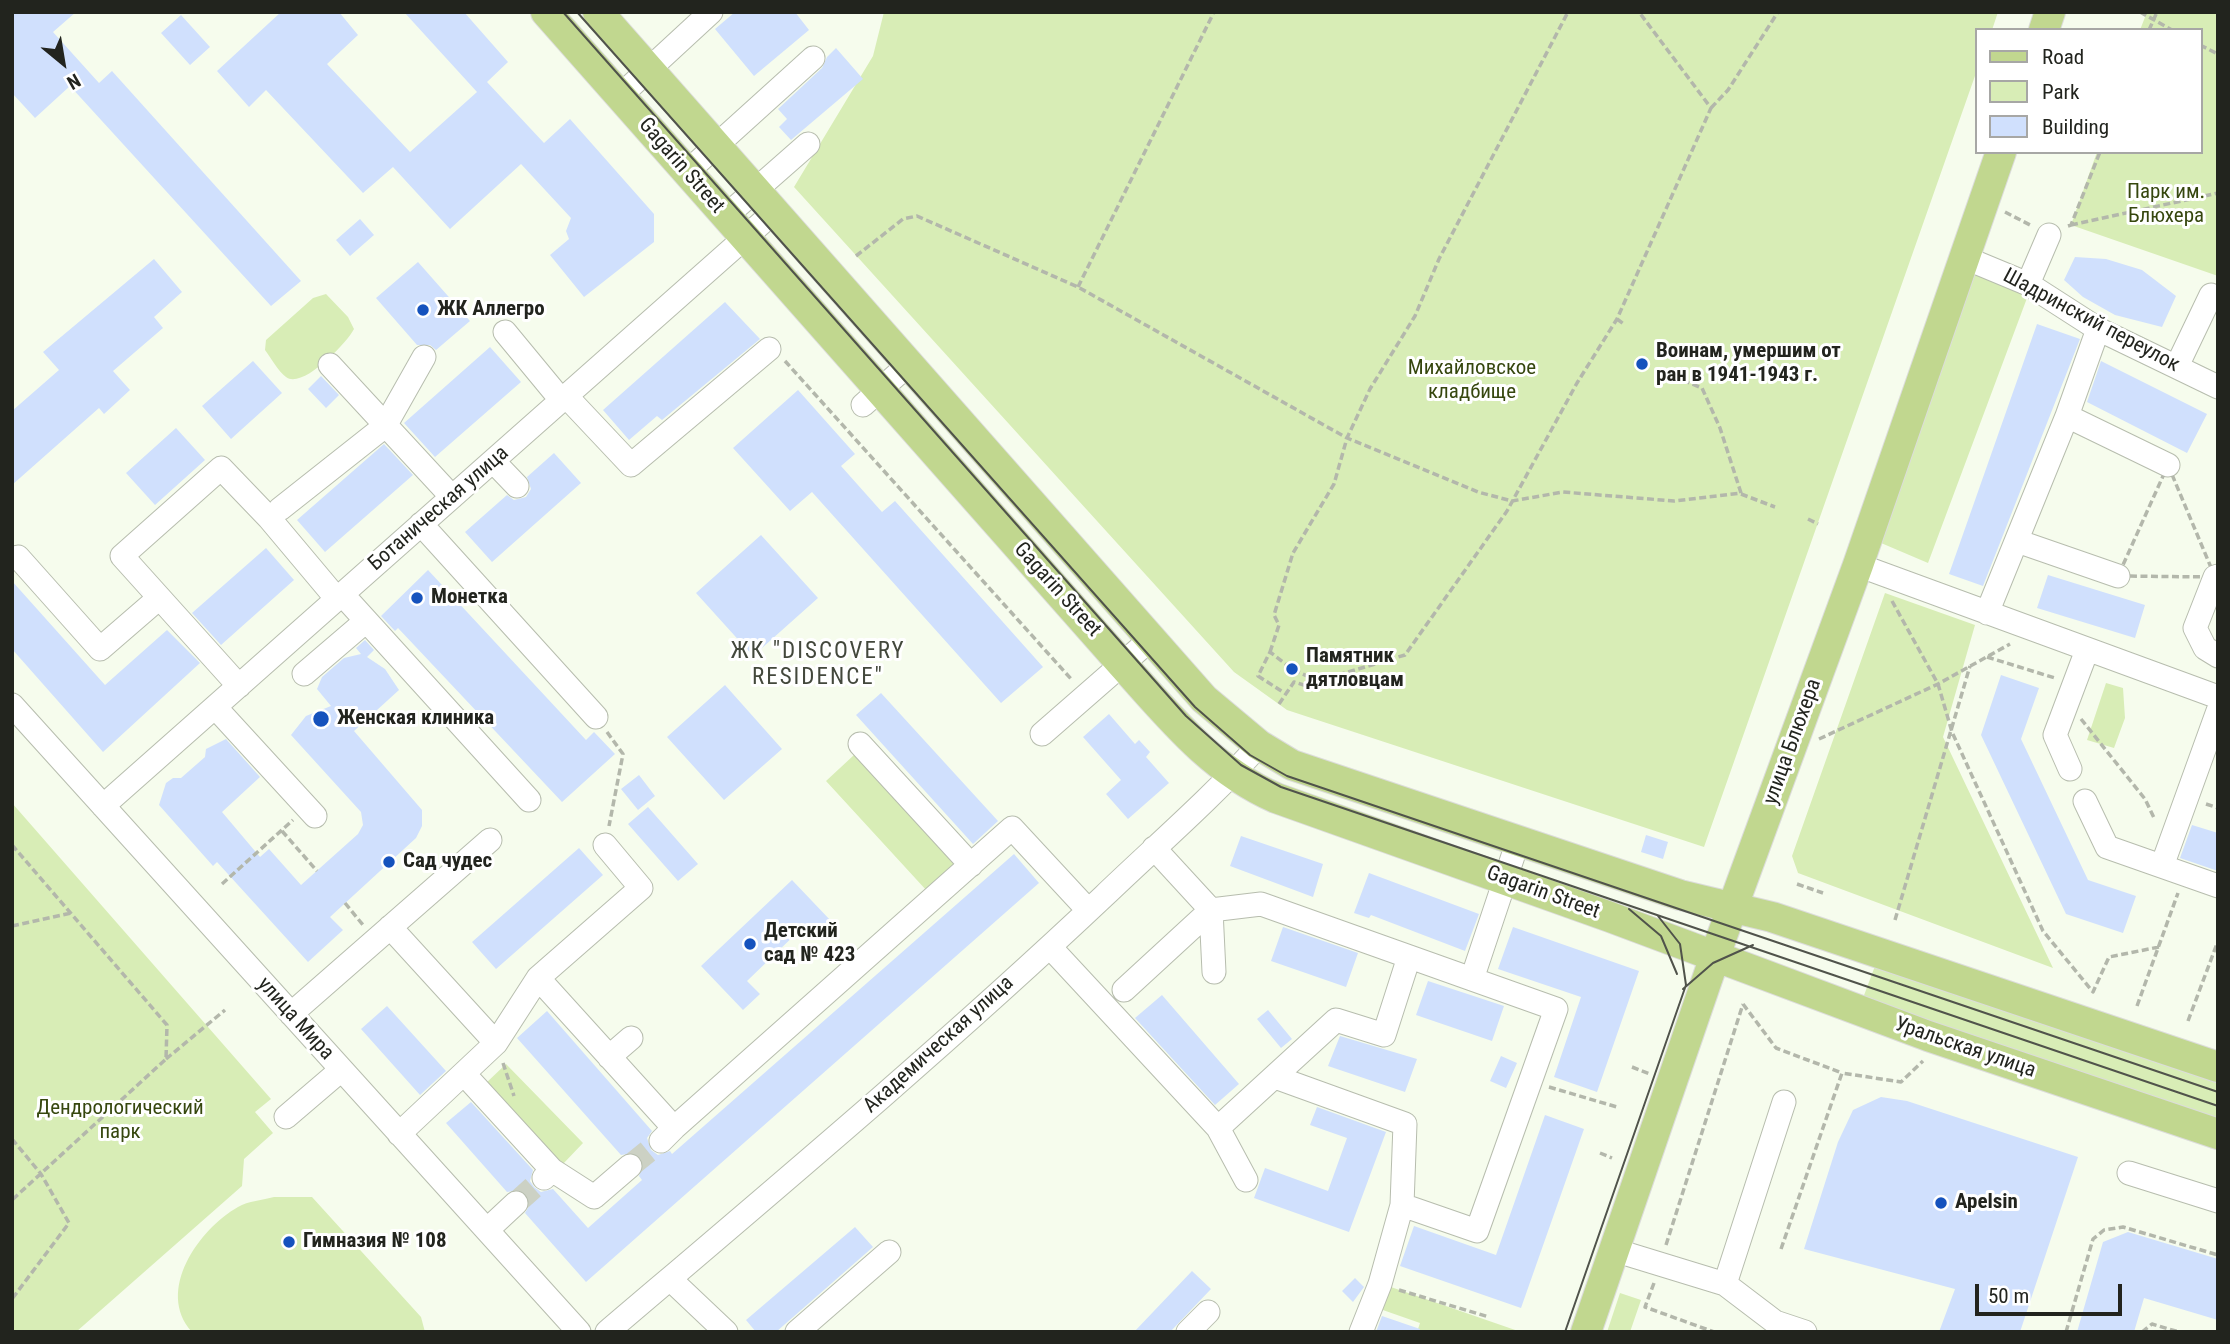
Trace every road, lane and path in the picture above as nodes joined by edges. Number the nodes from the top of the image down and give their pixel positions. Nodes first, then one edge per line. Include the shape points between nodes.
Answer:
1 (546, 12) edge
2 (598, 12) edge
3 (711, 12) edge
4 (1214, 12) edge
5 (1568, 12) edge
6 (1639, 12) edge
7 (1778, 12) edge
8 (2140, 12) edge
9 (2157, 12) edge
10 (2153, 20) junction
11 (2150, 28) edge
12 (2168, 28) edge
13 (2202, 46) edge
14 (2218, 54) edge
15 (813, 58) dead end
16 (649, 70) junction
17 (620, 96) junction
18 (1711, 108) junction
19 (808, 144) dead end
20 (717, 146) junction
21 (2000, 154) edge
22 (2099, 154) edge
23 (687, 172) junction
24 (2218, 192) edge
25 (765, 201) junction
26 (2003, 211) dead end
27 (2071, 225) junction
28 (736, 227) junction
29 (2049, 235) junction
30 (856, 256) dead end
31 (1963, 257) junction
32 (2028, 284) junction
33 (1078, 287) junction
34 (2211, 295) dead end
35 (1617, 318) junction
36 (1625, 325) dead end
37 (2098, 329) junction
38 (505, 332) dead end
39 (775, 352) joint
40 (424, 357) dead end
41 (909, 364) junction
42 (330, 365) dead end
43 (2177, 366) junction
44 (1668, 374) dead end
45 (2218, 387) edge
46 (564, 398) junction
47 (871, 398) junction
48 (2067, 416) junction
49 (385, 426) junction
50 (1347, 438) junction
51 (493, 461) junction
52 (2168, 464) junction
53 (517, 486) dead end
54 (1741, 494) junction
55 (452, 497) junction
56 (1512, 501) junction
57 (1775, 507) dead end
58 (280, 509) dead end
59 (1808, 519) dead end
60 (421, 524) junction
61 (1818, 524) dead end
62 (2017, 541) junction
63 (18, 557) dead end
64 (1867, 568) junction
65 (2118, 576) junction
66 (2216, 577) edge
67 (339, 597) junction
68 (159, 598) junction
69 (1987, 612) junction
70 (366, 621) junction
71 (2033, 631) junction
72 (1152, 638) junction
73 (2087, 650) junction
74 (1270, 652) junction
75 (2218, 656) edge
76 (1987, 657) junction
77 (1122, 664) junction
78 (1970, 666) junction
79 (304, 674) dead end
80 (1318, 681) junction
81 (1938, 684) junction
82 (239, 686) junction
83 (2072, 690) junction
84 (1286, 694) junction
85 (1086, 695) junction
86 (2218, 697) edge
87 (1279, 704) dead end
88 (12, 705) edge
89 (215, 706) junction
90 (596, 717) joint
91 (2217, 718) edge
92 (1952, 732) junction
93 (1042, 734) dead end
94 (1817, 740) dead end
95 (860, 744) dead end
96 (1259, 745) junction
97 (2070, 769) dead end
98 (1231, 775) junction
99 (529, 800) dead end
100 (2085, 801) dead end
101 (103, 806) junction
102 (311, 812) joint
103 (282, 831) junction
104 (490, 840) dead end
105 (1518, 841) junction
106 (12, 845) edge
107 (606, 845) joint
108 (1154, 848) junction
109 (2165, 856) junction
110 (971, 865) junction
111 (317, 871) dead end
112 (2185, 874) junction
113 (1504, 879) junction
114 (222, 884) dead end
115 (1797, 884) dead end
116 (2218, 886) edge
117 (1823, 893) dead end
118 (345, 903) dead end
119 (1733, 907) junction
120 (1088, 910) junction
121 (1211, 911) junction
122 (71, 913) junction
123 (1895, 920) dead end
124 (12, 926) edge
125 (383, 934) junction
126 (2218, 941) edge
127 (1050, 947) junction
128 (2159, 947) junction
129 (1409, 957) junction
130 (1715, 958) junction
131 (1214, 972) dead end
132 (538, 978) junction
133 (1472, 979) junction
134 (1124, 990) dead end
135 (2137, 1006) dead end
136 (225, 1010) dead end
137 (291, 1014) junction
138 (2188, 1021) dead end
139 (631, 1038) dead end
140 (496, 1043) junction
141 (609, 1057) junction
142 (166, 1059) junction
143 (1923, 1061) dead end
144 (1632, 1067) dead end
145 (2218, 1067) edge
146 (341, 1069) junction
147 (1643, 1071) dead end
148 (1842, 1073) junction
149 (465, 1075) junction
150 (1275, 1077) junction
151 (1530, 1081) junction
152 (1784, 1102) dead end
153 (1617, 1107) dead end
154 (286, 1117) dead end
155 (1218, 1128) junction
156 (400, 1134) junction
157 (2218, 1134) edge
158 (12, 1139) edge
159 (1600, 1153) dead end
160 (1612, 1158) dead end
161 (631, 1166) tunnel mouth
162 (2129, 1173) dead end
163 (41, 1174) junction
164 (1246, 1180) dead end
165 (12, 1200) edge
166 (2218, 1201) edge
167 (516, 1203) tunnel mouth
168 (1402, 1205) junction
169 (487, 1230) junction
170 (1781, 1249) dead end
171 (1614, 1250) junction
172 (889, 1252) dead end
173 (2218, 1255) edge
174 (1660, 1264) junction
175 (670, 1279) junction
176 (1380, 1284) junction
177 (1725, 1284) junction
178 (12, 1299) edge
179 (1208, 1312) dead end
180 (1489, 1317) dead end
181 (2177, 1331) edge
182 (579, 1332) edge
183 (607, 1332) edge
184 (726, 1332) edge
185 (797, 1332) edge
186 (1188, 1332) edge
187 (1361, 1332) edge
188 (1586, 1332) edge
189 (1714, 1332) edge
190 (1805, 1332) edge
191 (2066, 1332) edge
192 (2142, 1332) edge

1 - 17 main road, Gagarin Street
2 - 16 main road, Gagarin Street
3 - 16 street
4 - 33 path
5 - 50 path via 1439,259 1415,316 1370,389
6 - 18 path
7 - 18 path via 1728,90
8 - 10 path
9 - 10 path
10 - 11 path
10 - 12 path
13 - 14 path
15 - 20 street
16 - 17 street
16 - 20 main road, Gagarin Street
17 - 23 main road, Gagarin Street
18 - 35 path
19 - 25 street, Ботаническая улица
20 - 23 street
20 - 25 main road, Gagarin Street
21 - 31 main road, улица Блюхера
22 - 27 path
23 - 28 main road, Gagarin Street
24 - 27 path
25 - 28 street, Ботаническая улица
25 - 41 main road, Gagarin Street
26 - 29 path
27 - 29 path
28 - 46 street, Ботаническая улица
28 - 47 main road, Gagarin Street
29 - 32 street
30 - 33 path via 903,219 917,216
31 - 32 street, Шадринский переулок
31 - 64 main road, улица Блюхера
32 - 37 street, Шадринский переулок
33 - 50 path
34 - 43 street
35 - 36 path
35 - 56 path
37 - 43 street, Шадринский переулок
37 - 48 street
38 - 46 street
39 - 46 street via 631,465
39 - 85 path
40 - 49 street
41 - 47 street
41 - 72 main road, Gagarin Street
42 - 49 street
43 - 45 street, Шадринский переулок
44 - 54 path via 1702,388
46 - 51 street, Ботаническая улица
47 - 77 main road, Gagarin Street
48 - 52 street
48 - 62 street
49 - 55 street
49 - 58 street
50 - 56 path via 1478,492
50 - 74 path via 1334,484 1293,553 1274,615 1279,625
51 - 53 street
51 - 55 street, Ботаническая улица
52 - 65 path
52 - 66 path
54 - 56 path via 1674,501 1563,492
54 - 57 path
55 - 60 street, Ботаническая улица
56 - 80 path via 1405,654
59 - 61 path
60 - 67 street, Ботаническая улица
60 - 90 street
62 - 65 street
62 - 69 street
63 - 68 street via 100,649
64 - 69 street
64 - 81 path
64 - 119 main road, улица Блюхера
65 - 66 path
66 - 75 street via 2195,628 2205,648
67 - 68 street via 221,468 122,556
67 - 70 street
67 - 82 street, Ботаническая улица
68 - 82 street
69 - 71 street
70 - 79 street
70 - 99 street
71 - 73 street
71 - 76 path
72 - 77 street
72 - 96 main road, Gagarin Street via 1204,699
73 - 83 street
73 - 86 street
74 - 80 path
74 - 84 path via 1258,677
76 - 78 path
76 - 83 path
77 - 85 street
77 - 98 main road, Gagarin Street
78 - 81 path
78 - 92 path
80 - 84 path via 1310,687 1294,682
81 - 92 path
81 - 94 path
82 - 89 street, Ботаническая улица
83 - 97 street via 2055,735
83 - 109 path via 2080,718 2145,799
84 - 87 path
85 - 93 street
88 - 101 street, улица Мира
89 - 101 street, Ботаническая улица
89 - 102 street
90 - 107 path via 623,754
91 - 109 street
92 - 123 path
92 - 128 path via 2043,931 2093,992 2109,957
95 - 110 street
96 - 98 street, Академическая улица
96 - 105 main road, Gagarin Street via 1292,765
98 - 108 street, Академическая улица
98 - 113 main road, Gagarin Street via 1276,798
100 - 109 street via 2107,847
101 - 137 street, улица Мира
102 - 103 path
103 - 111 path
103 - 114 path
104 - 125 street
105 - 113 street
105 - 119 main road, Gagarin Street via 1680,895
106 - 122 path
107 - 132 street via 641,888
108 - 120 street, Академическая улица
108 - 121 street
109 - 112 street
110 - 120 street via 1012,828
110 - 141 street via 667,1134
112 - 116 street
112 - 128 path
113 - 130 main road, Gagarin Street
113 - 133 street
115 - 117 path
118 - 125 path
119 - 130 main road, улица Блюхера
119 - 145 main road
120 - 127 street, Академическая улица
121 - 129 street via 1261,904
121 - 131 street
121 - 134 street
122 - 124 path
122 - 142 path via 167,1025
125 - 137 street
125 - 140 street
126 - 138 path
127 - 155 street
127 - 175 street, Академическая улица
128 - 135 path
129 - 133 street
129 - 150 street via 1384,1035 1336,1020
130 - 157 main road, Уральская улица
130 - 171 main road, улица Блюхера
132 - 140 street
132 - 141 street
133 - 151 street via 1556,1009
136 - 142 path
137 - 146 street, улица Мира
139 - 141 street
140 - 149 street
142 - 163 path
143 - 148 path via 1901,1082
144 - 147 path
146 - 154 street
146 - 156 street, улица Мира
148 - 170 path
148 - 174 path via 1776,1048 1744,1004
149 - 156 street
149 - 161 street via 548,1174 594,1197
150 - 155 street
150 - 168 street via 1405,1124
151 - 153 path
151 - 168 street via 1477,1231
152 - 177 street
155 - 164 street
156 - 169 street, улица Мира
158 - 163 path
159 - 160 path
162 - 166 street
163 - 165 path
163 - 178 path via 69,1223
167 - 169 street
168 - 176 street
169 - 182 street, улица Мира
171 - 174 street
171 - 188 main road, улица Блюхера
172 - 185 street
173 - 191 path via 2123,1227 2104,1230 2093,1239
174 - 177 street
174 - 189 path via 1646,1307
175 - 183 street, Академическая улица
175 - 184 street
176 - 180 path
176 - 187 street
177 - 190 street via 1775,1322
179 - 186 street
181 - 192 path via 2152,1324

